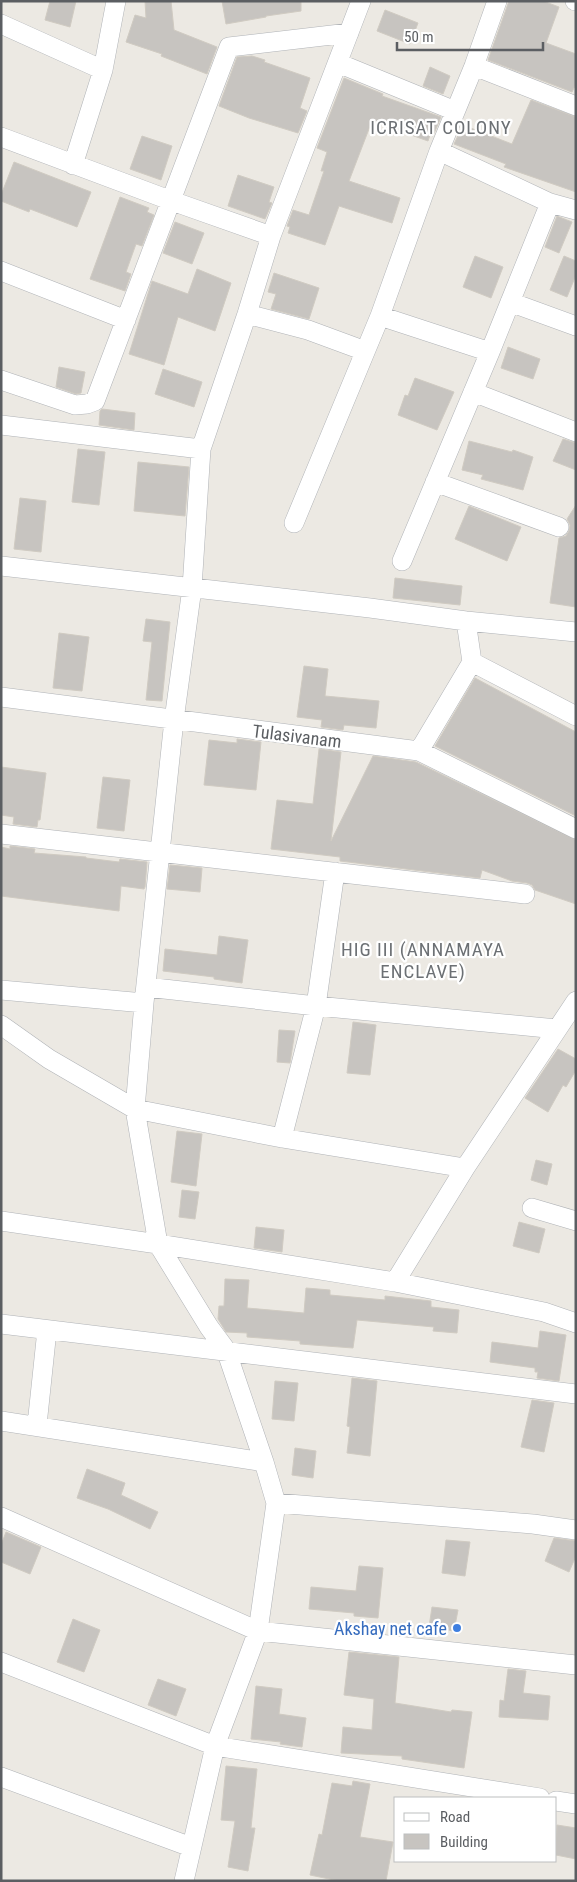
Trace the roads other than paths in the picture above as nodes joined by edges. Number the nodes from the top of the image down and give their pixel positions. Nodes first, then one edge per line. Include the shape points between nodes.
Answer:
1 (116, 1) edge
2 (361, 1) edge
3 (497, 1) edge
4 (1, 24) edge
5 (349, 33) junction
6 (338, 63) junction
7 (474, 66) junction
8 (104, 70) junction
9 (576, 106) edge
10 (454, 111) junction
11 (2, 139) edge
12 (439, 151) junction
13 (73, 165) junction
14 (172, 201) junction
15 (550, 203) junction
16 (576, 210) edge
17 (271, 236) junction
18 (1, 271) edge
19 (510, 302) junction
20 (247, 314) junction
21 (380, 316) junction
22 (126, 320) junction
23 (576, 326) edge
24 (365, 351) junction
25 (490, 352) junction
26 (1, 380) edge
27 (473, 392) junction
28 (1, 425) edge
29 (576, 432) edge
30 (201, 449) junction
31 (435, 482) junction
32 (294, 523) dead end
33 (559, 527) dead end
34 (402, 560) dead end
35 (1, 566) edge
36 (192, 588) junction
37 (466, 621) junction
38 (576, 632) edge
39 (472, 662) junction
40 (1, 697) edge
41 (576, 716) edge
42 (174, 720) junction
43 (419, 751) junction
44 (576, 828) edge
45 (1, 834) edge
46 (159, 851) junction
47 (335, 872) junction
48 (525, 894) dead end
49 (1, 990) edge
50 (145, 995) junction
51 (576, 1001) edge
52 (316, 1006) junction
53 (1, 1025) edge
54 (557, 1029) junction
55 (135, 1109) junction
56 (282, 1138) junction
57 (465, 1168) junction
58 (532, 1208) dead end
59 (1, 1221) edge
60 (576, 1221) edge
61 (158, 1244) junction
62 (395, 1282) junction
63 (576, 1323) edge
64 (1, 1324) edge
65 (47, 1330) junction
66 (226, 1350) junction
67 (576, 1394) edge
68 (1, 1420) edge
69 (37, 1425) junction
70 (264, 1462) junction
71 (276, 1503) junction
72 (1, 1517) edge
73 (576, 1530) edge
74 (258, 1631) junction
75 (1, 1662) edge
76 (576, 1665) edge
77 (216, 1746) junction
78 (1, 1777) edge
79 (534, 1797) edge
80 (557, 1801) edge
81 (576, 1804) edge
82 (191, 1846) junction
83 (184, 1881) edge

1 - 8 street
2 - 5 street
3 - 7 street
4 - 8 street
5 - 6 street
5 - 14 street via 229,47
6 - 10 street
6 - 17 street
7 - 9 street
7 - 10 street
8 - 13 street
10 - 12 street
11 - 13 street
12 - 15 street
12 - 21 street
13 - 14 street
14 - 17 street
14 - 22 street
15 - 16 street
15 - 19 street
17 - 20 street
18 - 22 street
19 - 23 street
19 - 25 street
20 - 24 street via 308,330
20 - 30 street
21 - 24 street
21 - 25 street
22 - 26 street via 95,401 75,405
24 - 32 street
25 - 27 street
27 - 29 street
27 - 31 street
28 - 30 street
30 - 36 street
31 - 33 street
31 - 34 street
35 - 36 street
36 - 37 street
36 - 42 street
37 - 38 street
37 - 39 street
39 - 41 street
39 - 43 street
40 - 42 street, Tulasivanam
42 - 43 street, Tulasivanam
42 - 46 street
43 - 44 street, Tulasivanam
45 - 46 street
46 - 47 street
46 - 50 street
47 - 48 street
47 - 52 street
49 - 50 street
50 - 52 street
50 - 55 street
51 - 54 street
52 - 54 street
52 - 56 street
53 - 55 street via 48,1059
54 - 57 street
55 - 56 street
55 - 61 street
56 - 57 street
57 - 62 street
58 - 60 street
59 - 61 street
61 - 62 street
61 - 66 street
62 - 63 street via 544,1312
64 - 65 street
65 - 66 street
65 - 69 street
66 - 67 street
66 - 70 street
68 - 69 street
69 - 70 street
70 - 71 street
71 - 73 street
71 - 74 street
72 - 74 street
74 - 76 street
74 - 77 street
75 - 77 street
77 - 79 street
77 - 82 street
78 - 82 street
80 - 81 street
82 - 83 street

